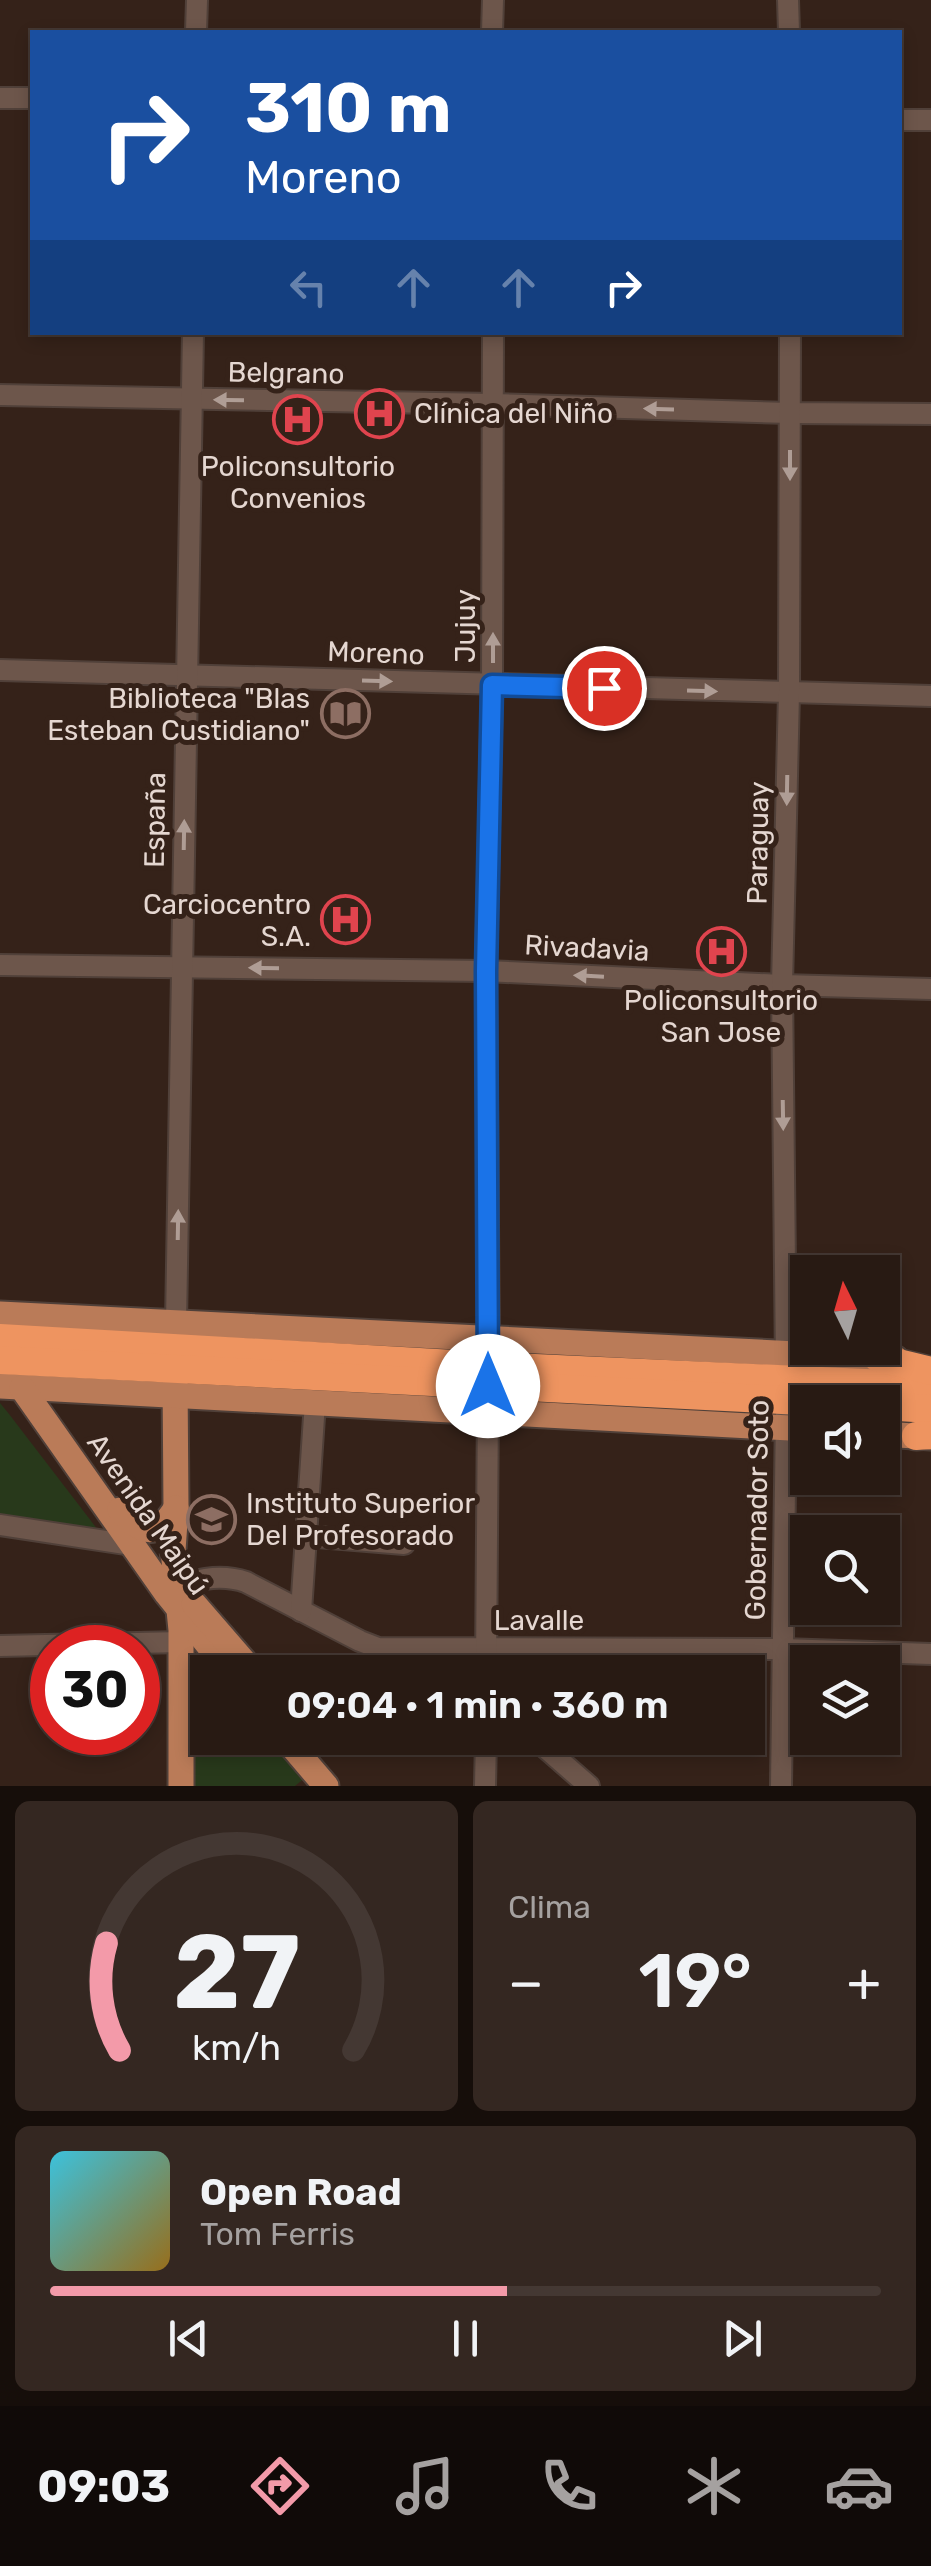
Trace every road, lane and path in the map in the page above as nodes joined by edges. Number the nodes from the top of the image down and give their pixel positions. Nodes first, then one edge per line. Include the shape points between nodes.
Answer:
1 (197, 0) edge
2 (493, 0) edge
3 (788, 0) edge
4 (196, 30) edge
5 (492, 30) edge
6 (789, 30) edge
7 (0, 98) edge
8 (30, 98) edge
9 (902, 120) edge
10 (931, 120) edge
11 (193, 335) edge
12 (493, 335) edge
13 (790, 335) edge
14 (0, 396) edge
15 (192, 399) junction
16 (493, 404) junction
17 (790, 413) junction
18 (931, 414) edge
19 (0, 670) edge
20 (187, 674) junction
21 (492, 685) junction
22 (789, 694) junction
23 (931, 696) edge
24 (0, 965) edge
25 (182, 967) junction
26 (486, 971) junction
27 (782, 985) junction
28 (931, 988) edge
29 (0, 1314) edge
30 (0, 1338) edge
31 (176, 1359) junction
32 (900, 1359) edge
33 (0, 1360) edge
34 (931, 1361) edge
35 (900, 1363) edge
36 (863, 1365) edge
37 (931, 1370) edge
38 (489, 1376) junction
39 (820, 1385) edge
40 (931, 1386) edge
41 (11, 1387) edge
42 (900, 1389) edge
43 (790, 1399) edge
44 (315, 1402) junction
45 (900, 1407) edge
46 (931, 1410) edge
47 (900, 1435) edge
48 (926, 1436) edge
49 (60, 1442) junction
50 (176, 1508) junction
51 (0, 1525) edge
52 (306, 1536) junction
53 (132, 1544) junction
54 (404, 1544) dead end
55 (173, 1596) junction
56 (301, 1610) junction
57 (182, 1642) junction
58 (0, 1646) edge
59 (486, 1647) junction
60 (782, 1650) junction
61 (931, 1654) edge
62 (217, 1655) edge
63 (235, 1655) edge
64 (486, 1655) edge
65 (302, 1755) edge
66 (314, 1755) edge
67 (486, 1755) edge
68 (553, 1755) edge
69 (327, 1781) edge
70 (181, 1786) edge
71 (486, 1786) edge
72 (589, 1786) edge
73 (781, 1786) edge

1 - 4 street
2 - 5 street
3 - 6 street
7 - 8 street
9 - 10 street
11 - 15 street, España
12 - 16 street, Jujuy
13 - 17 street, Paraguay
14 - 15 street, Belgrano
16 -> 15 street, Belgrano
15 - 20 street, España
17 -> 16 street, Belgrano
21 -> 16 street, Jujuy
17 - 18 street, Belgrano
17 -> 22 street, Paraguay
19 - 20 street, Moreno
20 -> 21 street, Moreno
25 -> 20 street, España
21 -> 22 street, Moreno
21 - 26 street, Jujuy
22 - 23 street, Moreno
22 -> 27 street, Paraguay
24 - 25 street, Rivadavia
26 -> 25 street, Rivadavia
31 -> 25 street, España
27 -> 26 street, Rivadavia
26 - 38 street, Jujuy
27 - 28 street, Rivadavia
27 -> 43 street, Paraguay
29 - 31 main road via 29,1316
30 - 31 highway
31 - 33 highway
31 - 38 highway
31 - 38 main road
31 - 41 main road
31 - 44 main road
31 - 50 main road
32 - 34 main road
35 - 37 highway
36 - 39 main road
38 - 43 highway
38 - 43 main road
38 - 44 main road
38 - 59 street, Jujuy
40 - 42 highway
41 - 49 main road, Avenida Maipú
43 - 60 street, Gobernador Soto
44 - 52 street
45 - 46 highway
47 - 48 main road
49 - 50 main road via 132,1524 146,1530 162,1526
49 - 53 main road, Avenida Maipú
50 - 55 main road
51 - 53 street
52 - 54 street
52 - 56 street
53 - 55 main road, Avenida Maipú
55 - 56 street, Lavalle via 195,1581 230,1577
55 - 57 main road
55 - 62 main road, Avenida Maipú
55 - 63 main road, Avenida Maipú
56 - 59 street, Lavalle via 378,1648
57 - 58 street
57 - 70 main road
59 - 60 street, Lavalle
59 - 64 street, Jujuy
60 - 61 street, Lavalle
60 - 73 street, Gobernador Soto
65 - 69 main road
66 - 69 main road
67 - 71 street
68 - 72 street

